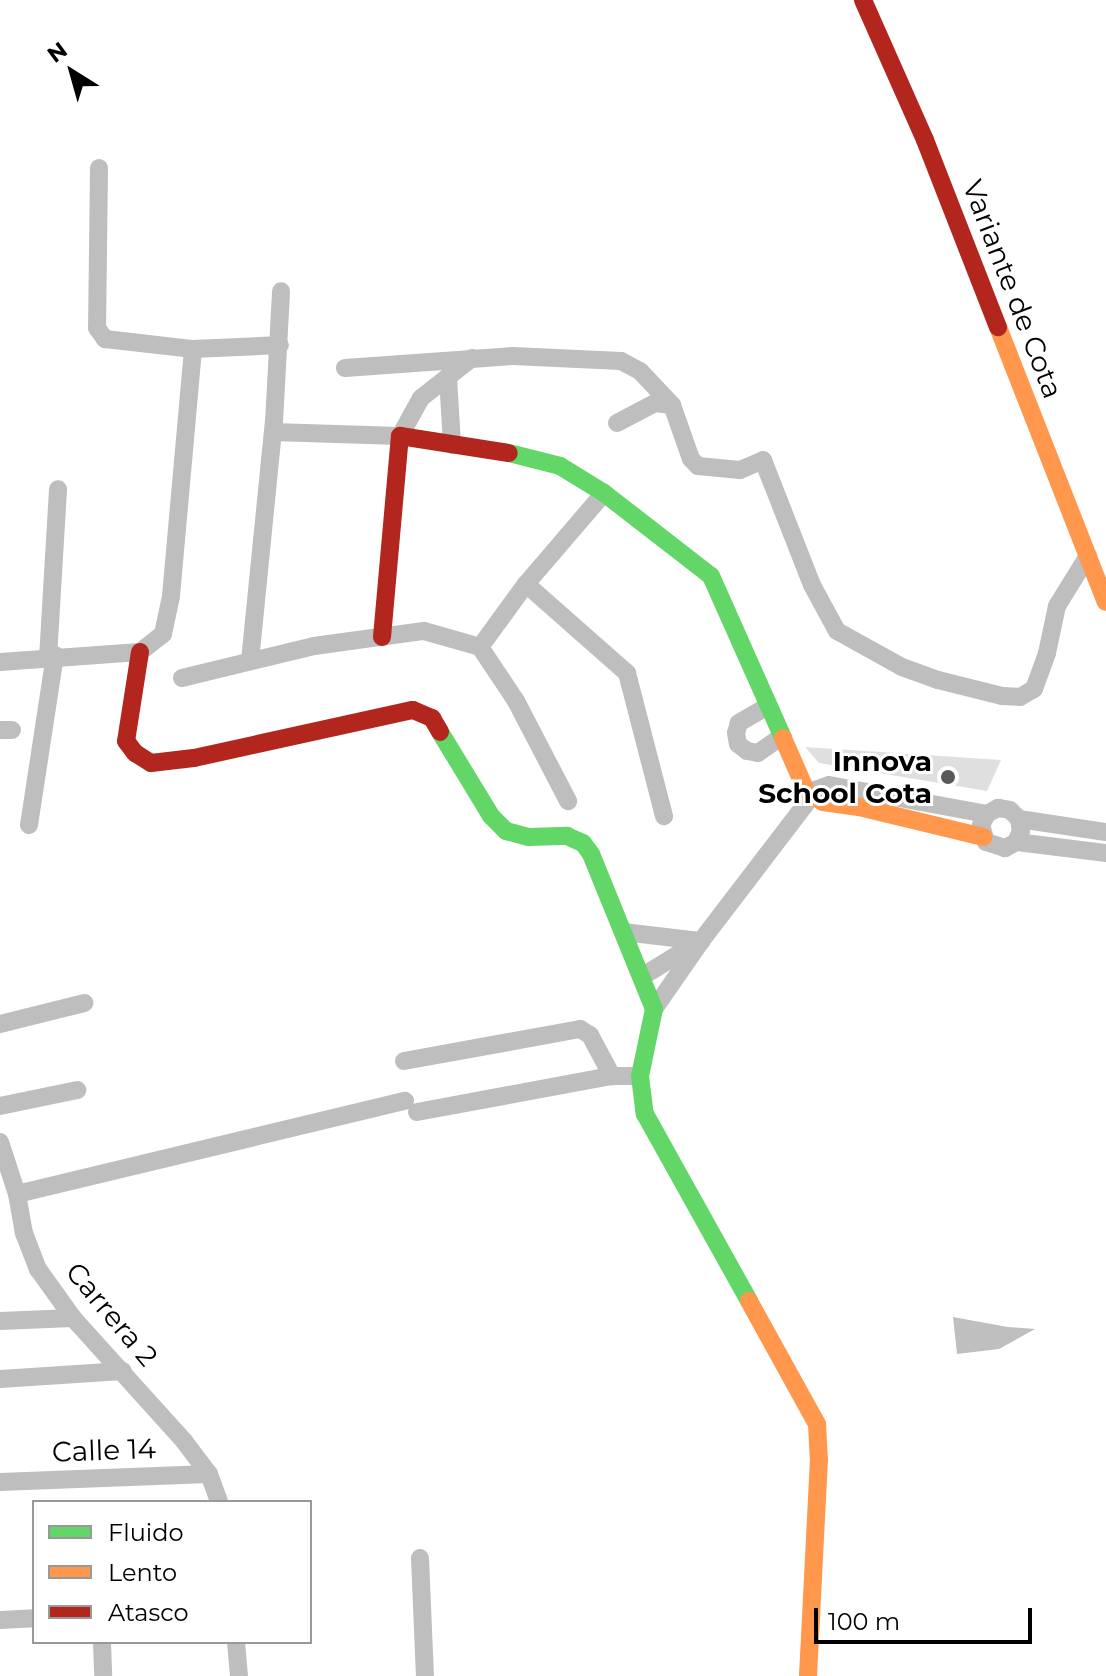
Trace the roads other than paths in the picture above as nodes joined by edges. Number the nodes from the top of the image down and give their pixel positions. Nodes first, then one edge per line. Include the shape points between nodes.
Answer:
1 (863, 0) edge
2 (99, 168) dead end
3 (281, 291) dead end
4 (280, 345) junction
5 (193, 349) junction
6 (472, 358) junction
7 (345, 368) dead end
8 (448, 377) junction
9 (672, 405) junction
10 (617, 423) dead end
11 (273, 432) junction
12 (400, 436) junction
13 (452, 445) junction
14 (58, 489) dead end
15 (604, 493) junction
16 (1088, 556) junction
17 (526, 584) junction
18 (1106, 602) edge
19 (382, 637) junction
20 (480, 647) junction
21 (140, 652) junction
22 (52, 657) junction
23 (250, 661) junction
24 (0, 662) edge
25 (182, 678) dead end
26 (768, 706) junction
27 (781, 737) junction
28 (807, 793) junction
29 (568, 801) dead end
30 (987, 814) junction
31 (664, 816) dead end
32 (1019, 819) junction
33 (29, 825) dead end
34 (1106, 832) edge
35 (983, 837) junction
36 (1016, 842) junction
37 (1106, 853) edge
38 (623, 932) junction
39 (701, 941) junction
40 (643, 976) junction
41 (84, 1003) dead end
42 (654, 1009) junction
43 (0, 1024) edge
44 (404, 1061) dead end
45 (612, 1076) junction
46 (640, 1076) junction
47 (77, 1090) dead end
48 (0, 1106) edge
49 (0, 1142) edge
50 (4, 1160) edge
51 (17, 1194) junction
52 (73, 1318) junction
53 (0, 1321) edge
54 (123, 1371) junction
55 (0, 1379) edge
56 (209, 1474) junction
57 (0, 1482) edge
58 (218, 1500) edge
59 (420, 1558) dead end
60 (32, 1618) edge
61 (0, 1620) edge
62 (102, 1644) edge
63 (236, 1644) edge
64 (103, 1676) edge
65 (239, 1676) edge
66 (425, 1676) edge
67 (808, 1676) edge

1 - 16 street, Variante de Cota via 925,140
2 - 5 street via 99,333 113,341
3 - 4 street
4 - 5 street
4 - 11 street
5 - 21 street via 166,627 159,641
6 - 7 street
6 - 8 street
6 - 9 street via 621,361 640,371
8 - 12 street via 421,398
8 - 13 street
9 - 10 street via 655,403
9 - 16 street via 698,466 740,470 763,460 812,585 837,631 926,676 1002,696 1020,697 1034,689 1057,606
11 - 12 street
11 - 23 street
12 - 13 street
12 - 19 street
13 - 15 street via 499,450 560,466
14 - 22 street
15 - 17 street
15 - 26 street via 711,576
16 - 18 street, Variante de Cota
17 - 20 street
17 - 31 street via 627,673
19 - 20 street via 424,631
19 - 23 street
20 - 29 street via 516,701
21 - 22 street
21 - 38 street via 126,741 151,763 400,711 426,713 506,831 529,837 567,836 583,843
22 - 24 street
22 - 33 street
23 - 25 street
26 - 27 street
26 - 27 street via 739,723 738,744 758,753
27 - 28 street
28 - 30 street via 829,785
28 - 35 street via 823,802
28 - 39 street via 805,805
30 - 32 street via 998,808
30 - 35 street via 981,825
32 - 34 street
32 - 36 street
35 - 36 street via 995,848
36 - 37 street
38 - 39 street
38 - 40 street
39 - 40 street
39 - 42 street
40 - 42 street
41 - 43 street
42 - 46 street
44 - 45 street via 580,1029 590,1035
45 - 46 street
45 - 51 street via 411,1106
46 - 67 street via 645,1114 817,1424
47 - 48 street
49 - 50 street, Carrera 2
50 - 51 street, Carrera 2
51 - 52 street, Carrera 2 via 38,1269
52 - 53 street
52 - 54 street, Carrera 2
54 - 55 street
54 - 56 street, Carrera 2
56 - 57 street, Calle 14
56 - 58 street, Carrera 2
59 - 66 street
60 - 61 street
62 - 64 street
63 - 65 street

